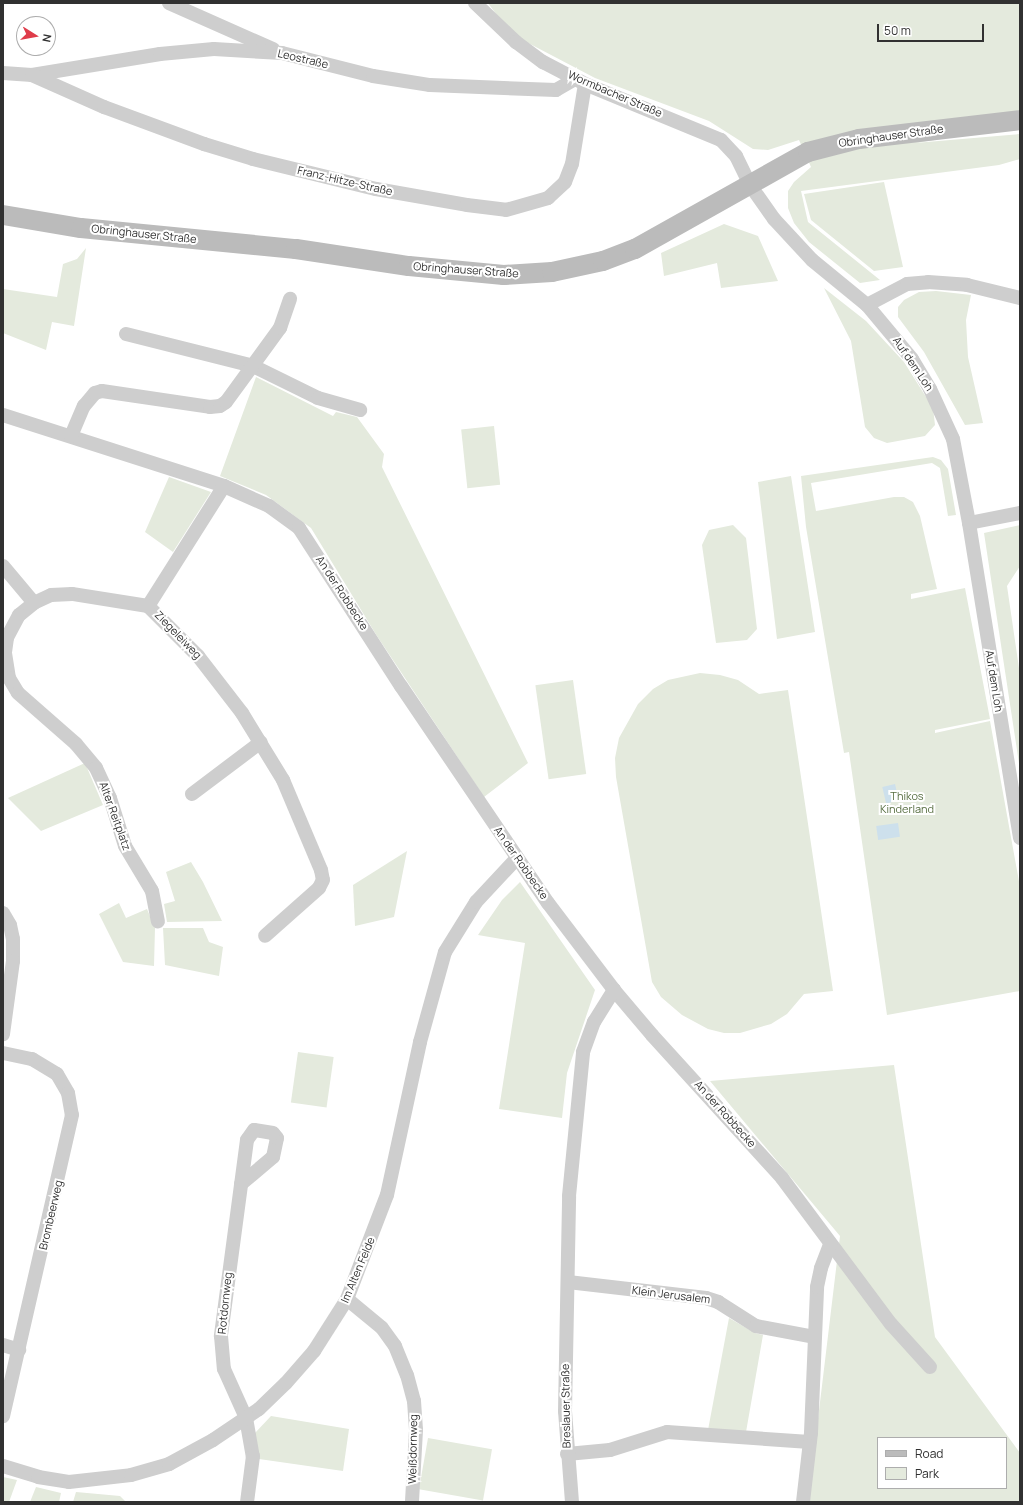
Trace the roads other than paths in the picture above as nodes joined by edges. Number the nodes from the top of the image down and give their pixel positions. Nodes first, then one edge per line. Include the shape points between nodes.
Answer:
1 (169, 3) edge
2 (475, 3) edge
3 (282, 53) junction
4 (3, 73) edge
5 (32, 75) junction
6 (580, 81) junction
7 (1020, 120) edge
8 (750, 185) junction
9 (3, 215) edge
10 (1020, 298) edge
11 (290, 299) dead end
12 (867, 305) junction
13 (126, 334) dead end
14 (253, 366) junction
15 (360, 410) dead end
16 (3, 415) edge
17 (71, 436) junction
18 (224, 486) junction
19 (1020, 513) edge
20 (969, 523) junction
21 (3, 566) edge
22 (34, 603) junction
23 (148, 606) junction
24 (4, 645) edge
25 (261, 742) junction
26 (192, 794) dead end
27 (1020, 838) edge
28 (517, 858) junction
29 (3, 913) edge
30 (158, 921) dead end
31 (265, 936) dead end
32 (614, 990) junction
33 (3, 1034) edge
34 (3, 1053) edge
35 (242, 1184) dead end
36 (830, 1244) junction
37 (568, 1282) junction
38 (348, 1299) junction
39 (814, 1337) junction
40 (3, 1345) edge
41 (19, 1350) junction
42 (930, 1367) dead end
43 (3, 1416) edge
44 (246, 1418) junction
45 (810, 1442) junction
46 (567, 1454) junction
47 (3, 1466) edge
48 (247, 1502) edge
49 (412, 1502) edge
50 (572, 1502) edge
51 (803, 1502) edge

1 - 3 street
2 - 6 street, Wormbacher Straße via 529,52
3 - 5 street, Leostraße via 214,50 167,53
3 - 6 street, Leostraße via 373,76 430,85 556,90
4 - 5 street, Leostraße
5 - 6 street, Franz-Hitze-Straße via 104,107 253,159 376,189 506,210 548,198 565,182 572,164
6 - 8 street, Wormbacher Straße via 721,140 736,156
7 - 8 street, Obringhauser Straße via 834,144 786,162
8 - 9 street, Obringhauser Straße via 635,249 603,261 552,272 519,274 408,266 296,249 81,228
8 - 12 street, Auf dem Loh via 794,242
10 - 12 street via 967,285 928,282 907,284
11 - 14 street via 280,328
12 - 20 street, Auf dem Loh via 912,359 943,415 953,439
13 - 14 street
14 - 15 street via 322,400
14 - 17 street via 226,402 220,406 210,407 109,391 95,393 84,406
16 - 17 street, An der Robbecke
17 - 18 street, An der Robbecke
18 - 23 street, Ziegeleiweg
18 - 28 street, An der Robbecke via 281,513 305,535 401,686
19 - 20 street
20 - 27 street, Auf dem Loh
21 - 22 street
22 - 23 street, Alter Reitplatz via 51,595 72,594
22 - 24 street, Alter Reitplatz via 19,615
23 - 25 street, Ziegeleiweg via 160,615 198,656
24 - 30 street, Alter Reitplatz via 7,672 18,693 76,744 96,768 110,798 125,846 152,891
25 - 26 street
25 - 31 street, Ziegeleiweg via 283,780 323,880 319,888
28 - 32 street, An der Robbecke
28 - 38 street, Im Alten Felde via 476,902 445,952 420,1042 387,1195
29 - 33 street via 11,932 13,961
32 - 36 street, An der Robbecke via 782,1178
32 - 37 street, Breslauer Straße via 594,1022 583,1052 569,1196
34 - 41 street, Brombeerweg via 32,1059 57,1074 68,1094 72,1115
35 - 44 street, Rotdornweg via 224,1303 221,1342 224,1369
36 - 39 street via 819,1277
36 - 42 street, An der Robbecke via 891,1324
37 - 39 street, Klein Jerusalem via 706,1298 718,1302 756,1326
37 - 46 street, Breslauer Straße
38 - 44 street, Im Alten Felde via 332,1326 300,1367 286,1383
38 - 49 street, Weißdornweg via 382,1328 395,1346 407,1375 414,1401 416,1430
39 - 45 street
40 - 41 street
41 - 43 street, Brombeerweg
44 - 47 street, Im Alten Felde via 169,1464 131,1475 69,1482 38,1477
44 - 48 street, Rotdornweg via 253,1456
45 - 46 street, Breslauer Straße via 667,1432 610,1450
45 - 51 street
46 - 50 street

